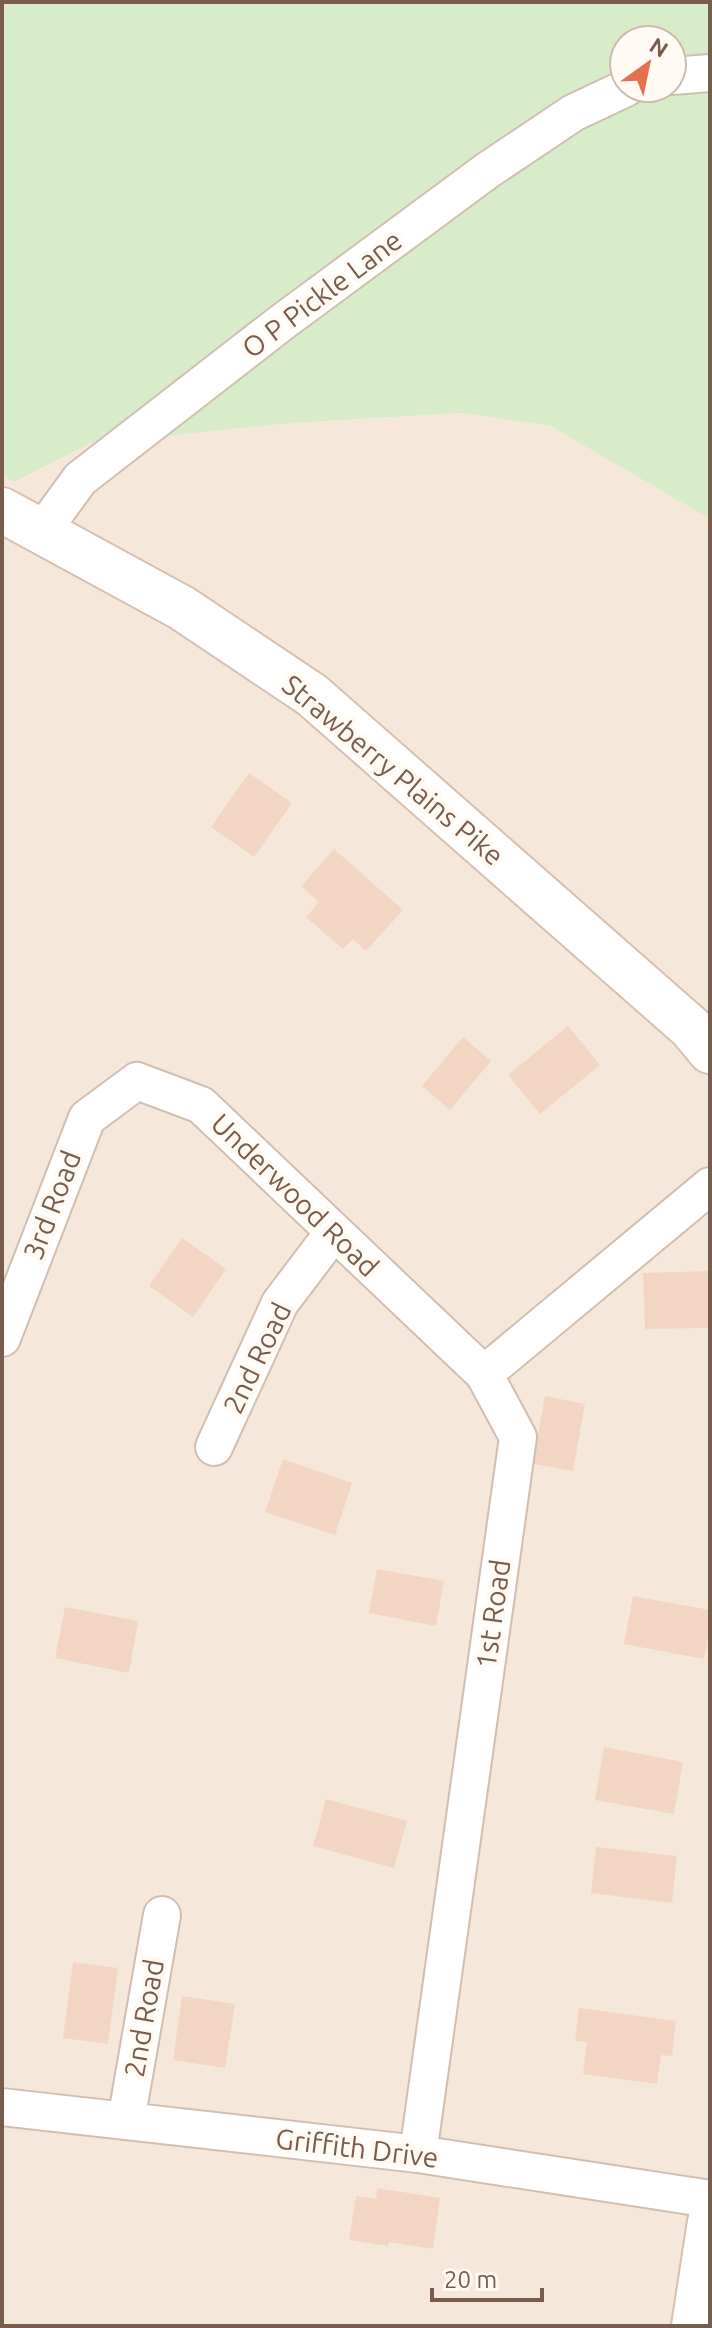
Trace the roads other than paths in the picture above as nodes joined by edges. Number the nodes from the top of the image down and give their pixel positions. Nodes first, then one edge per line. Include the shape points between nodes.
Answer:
1 (710, 73) edge
2 (688, 75) edge
3 (608, 96) edge
4 (2, 510) edge
5 (43, 530) junction
6 (710, 1051) edge
7 (87, 1118) joint
8 (710, 1186) edge
9 (333, 1233) junction
10 (2, 1338) edge
11 (484, 1374) junction
12 (214, 1447) dead end
13 (162, 1915) dead end
14 (2, 2107) edge
15 (126, 2121) junction
16 (418, 2154) junction
17 (710, 2199) edge
18 (710, 2222) edge
19 (694, 2326) edge

1 - 2 street
3 - 5 street, O P Pickle Lane via 573,113 488,170 281,323 80,479
4 - 5 street, Strawberry Plains Pike
5 - 6 street, Strawberry Plains Pike via 182,608 312,695 691,1028
7 - 9 street, Underwood Road via 137,1081 201,1105
7 - 10 street, 3rd Road
8 - 11 street
9 - 11 street, Underwood Road
9 - 12 street, 2nd Road via 280,1303
11 - 16 street, 1st Road via 518,1437
13 - 15 street, 2nd Road
14 - 15 street, Griffith Drive
15 - 16 street, Griffith Drive
16 - 17 street, Griffith Drive
18 - 19 street

